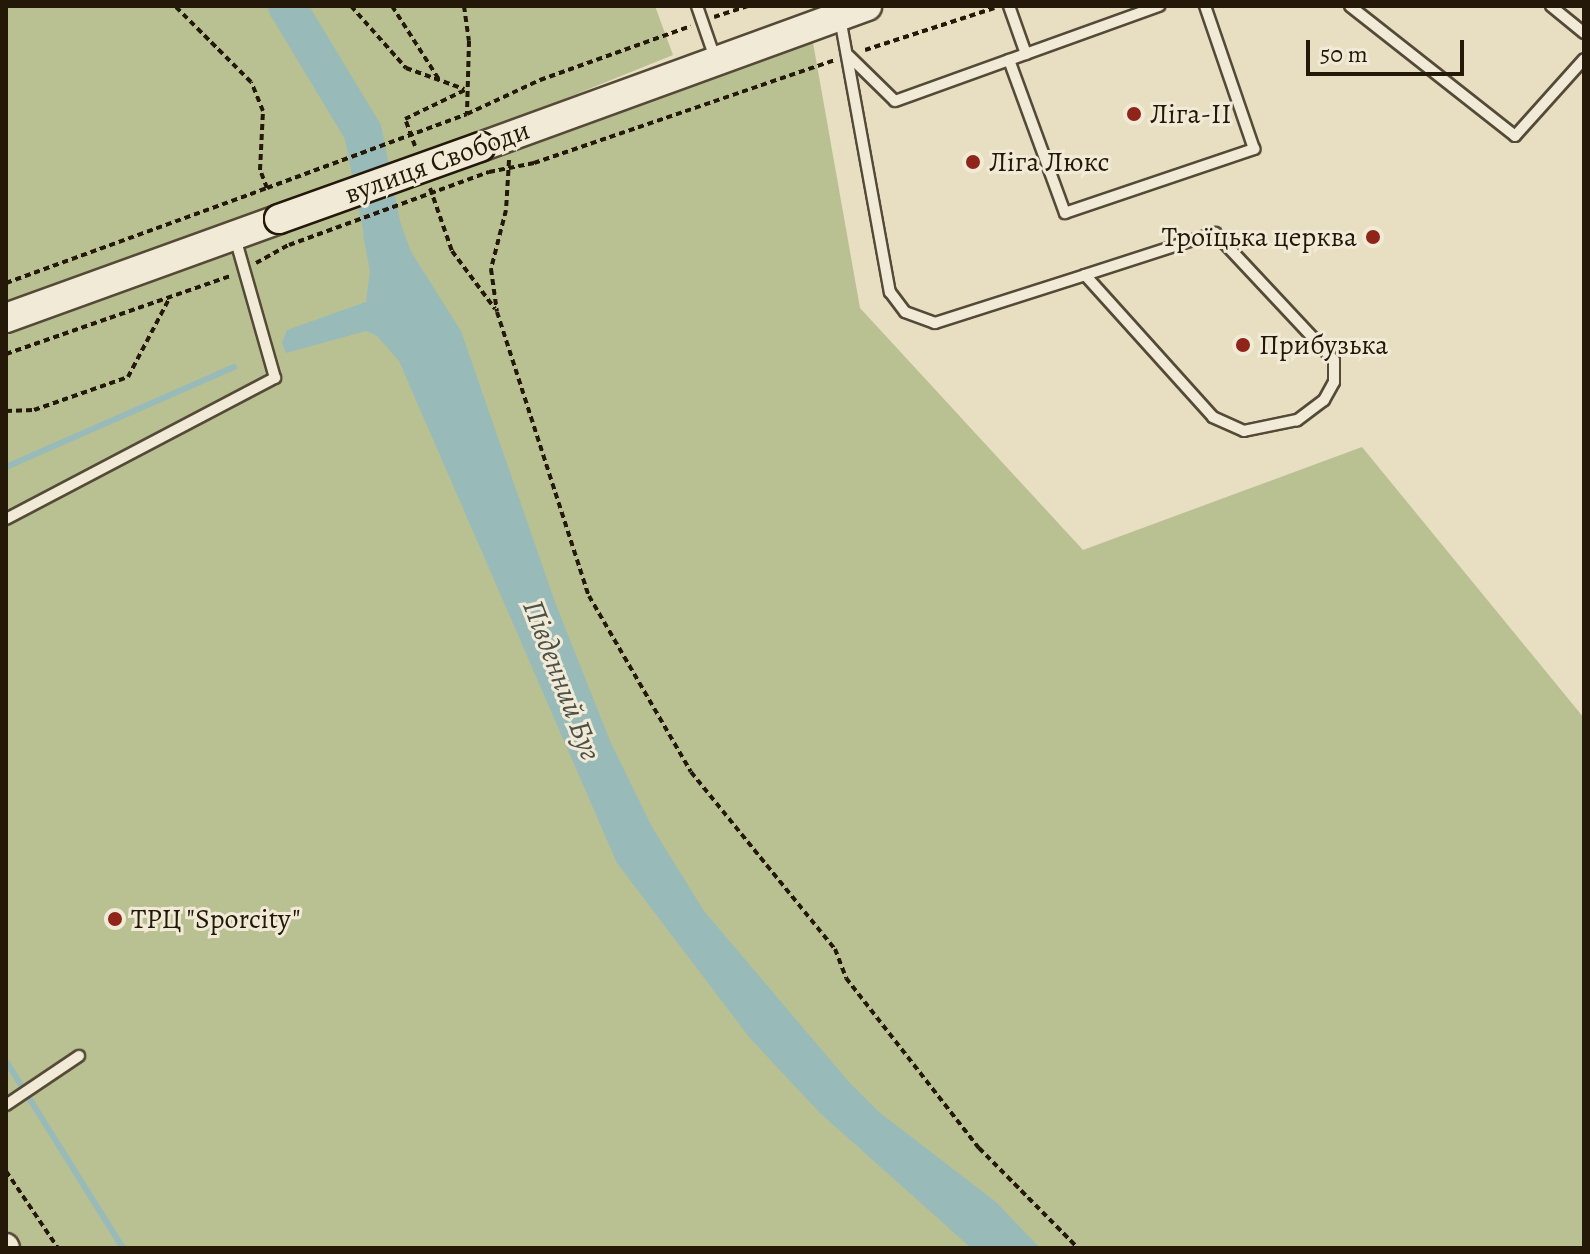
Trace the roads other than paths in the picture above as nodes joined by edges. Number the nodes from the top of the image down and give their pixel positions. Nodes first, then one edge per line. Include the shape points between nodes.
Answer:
1 (697, 6) edge
2 (867, 6) edge
3 (1009, 6) edge
4 (1159, 6) edge
5 (1205, 6) edge
6 (1350, 6) edge
7 (1551, 6) edge
8 (840, 16) junction
9 (1584, 33) edge
10 (1026, 54) junction
11 (848, 55) junction
12 (1584, 59) edge
13 (1009, 60) junction
14 (716, 61) junction
15 (234, 236) junction
16 (1085, 275) junction
17 (6, 318) edge
18 (6, 519) edge
19 (79, 1056) dead end
20 (6, 1105) edge

1 - 14 lane
2 - 8 main road, вулиця Свободи
3 - 10 lane
4 - 10 lane
5 - 13 lane via 1254,149 1065,213
6 - 12 lane via 1515,136
7 - 9 lane
8 - 11 lane
8 - 14 main road, вулиця Свободи
10 - 13 lane
11 - 13 lane via 895,101
11 - 16 lane via 890,292 905,312 935,323
14 - 15 main road, вулиця Свободи, bridge via 514,134 484,159 284,232
15 - 17 main road, вулиця Свободи
15 - 18 lane via 275,378
16 - 16 lane via 1215,233 1334,360 1334,382 1324,400 1297,420 1244,431 1213,417
19 - 20 lane

